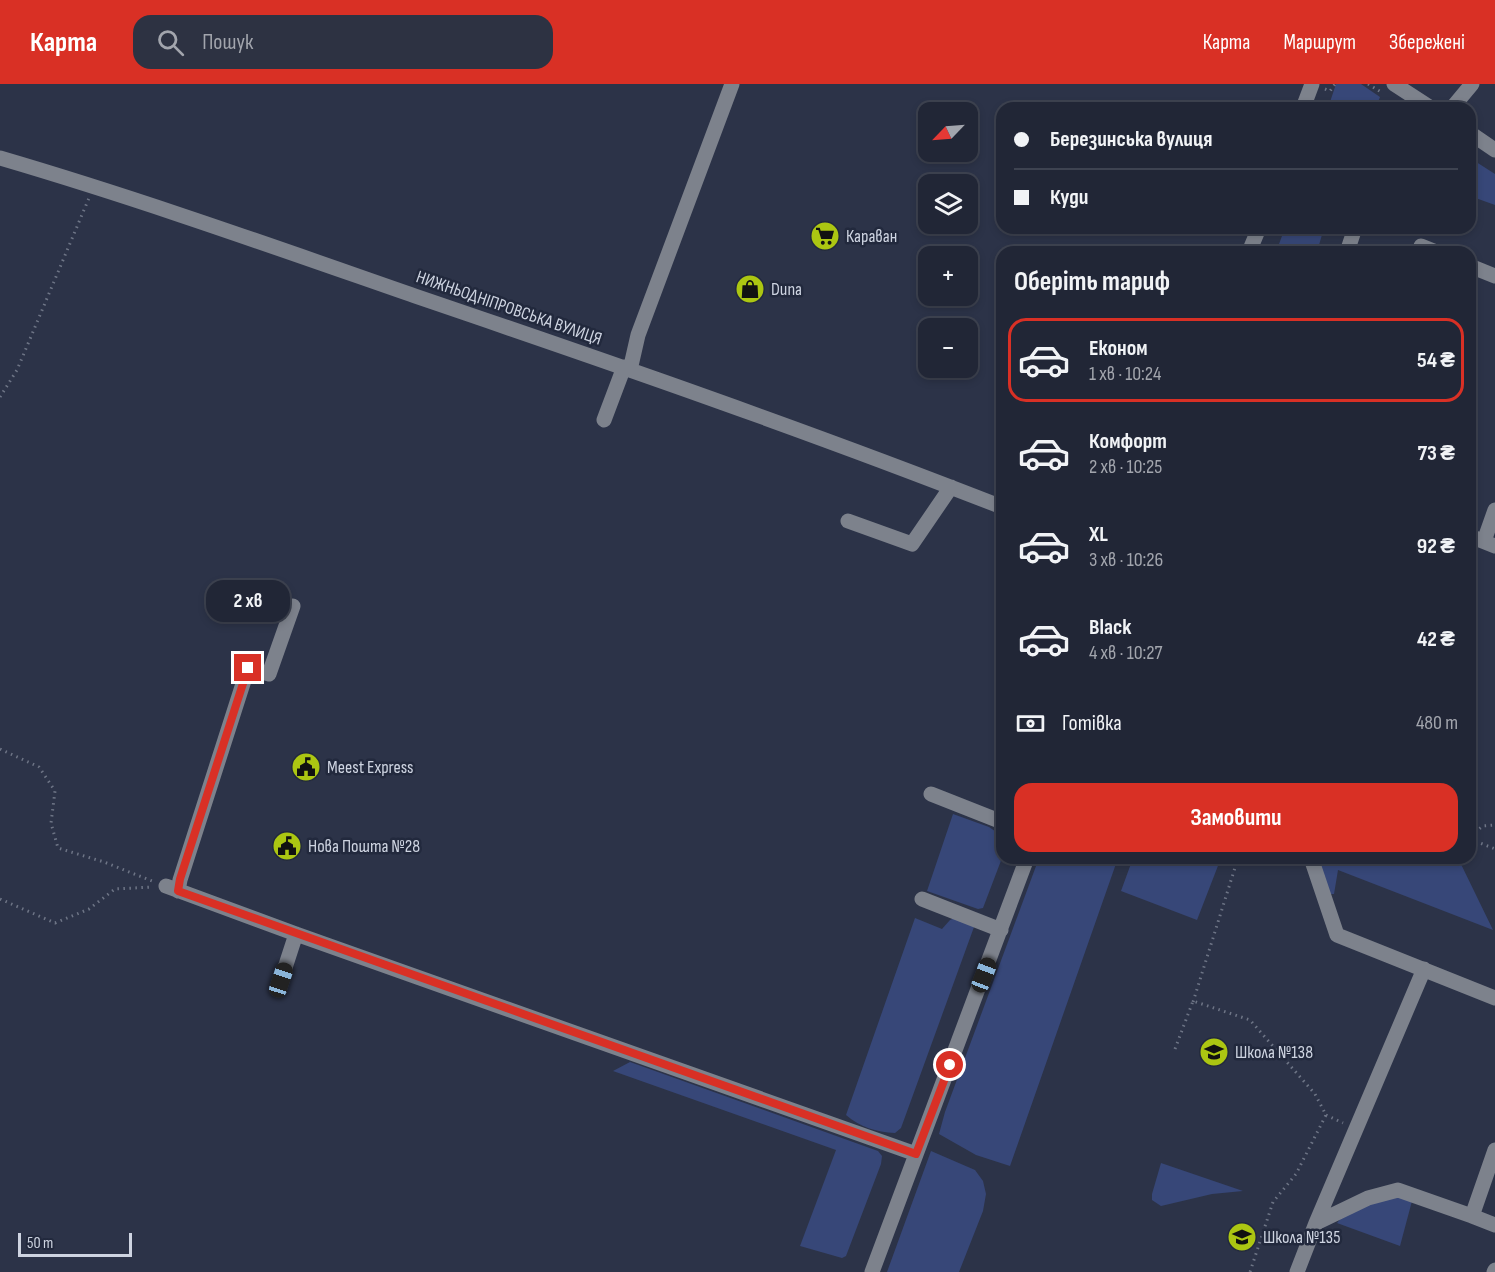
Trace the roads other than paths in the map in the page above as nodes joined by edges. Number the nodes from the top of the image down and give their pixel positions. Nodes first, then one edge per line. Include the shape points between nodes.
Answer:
1 (732, 84) edge
2 (1312, 84) edge
3 (1472, 84) edge
4 (1388, 89) edge
5 (1305, 102) edge
6 (1417, 102) edge
7 (1457, 102) edge
8 (1476, 137) edge
9 (1495, 150) edge
10 (0, 158) edge
11 (1476, 268) edge
12 (1495, 276) edge
13 (627, 369) junction
14 (604, 420) dead end
15 (951, 487) junction
16 (996, 505) edge
17 (1495, 510) edge
18 (848, 521) dead end
19 (1483, 541) edge
20 (293, 606) dead end
21 (931, 794) dead end
22 (996, 820) edge
23 (1025, 864) edge
24 (1313, 864) edge
25 (922, 899) dead end
26 (1001, 930) junction
27 (296, 934) junction
28 (1424, 969) junction
29 (281, 980) dead end
30 (1495, 998) edge
31 (1495, 1150) edge
32 (916, 1154) junction
33 (1472, 1216) junction
34 (1316, 1223) junction
35 (1495, 1225) edge
36 (872, 1272) edge
37 (1297, 1272) edge

1 - 13 street
2 - 5 street
3 - 7 street
4 - 6 street
8 - 9 street
10 - 13 street, НИЖНЬОДНІПРОВСЬКА ВУЛИЦЯ via 94,186
11 - 12 street
13 - 14 street
13 - 15 street, НИЖНЬОДНІПРОВСЬКА ВУЛИЦЯ
15 - 16 street, НИЖНЬОДНІПРОВСЬКА ВУЛИЦЯ
15 - 18 street via 912,544
17 - 19 street
20 - 27 street via 269,674 248,668 180,879 172,889
21 - 22 street
23 - 26 street
24 - 28 street via 1337,935
25 - 26 street
26 - 32 street
27 - 29 street
27 - 32 street
28 - 30 street
28 - 34 street
31 - 33 street
32 - 36 street
33 - 34 street via 1398,1190 1368,1198
33 - 35 street
34 - 37 street

